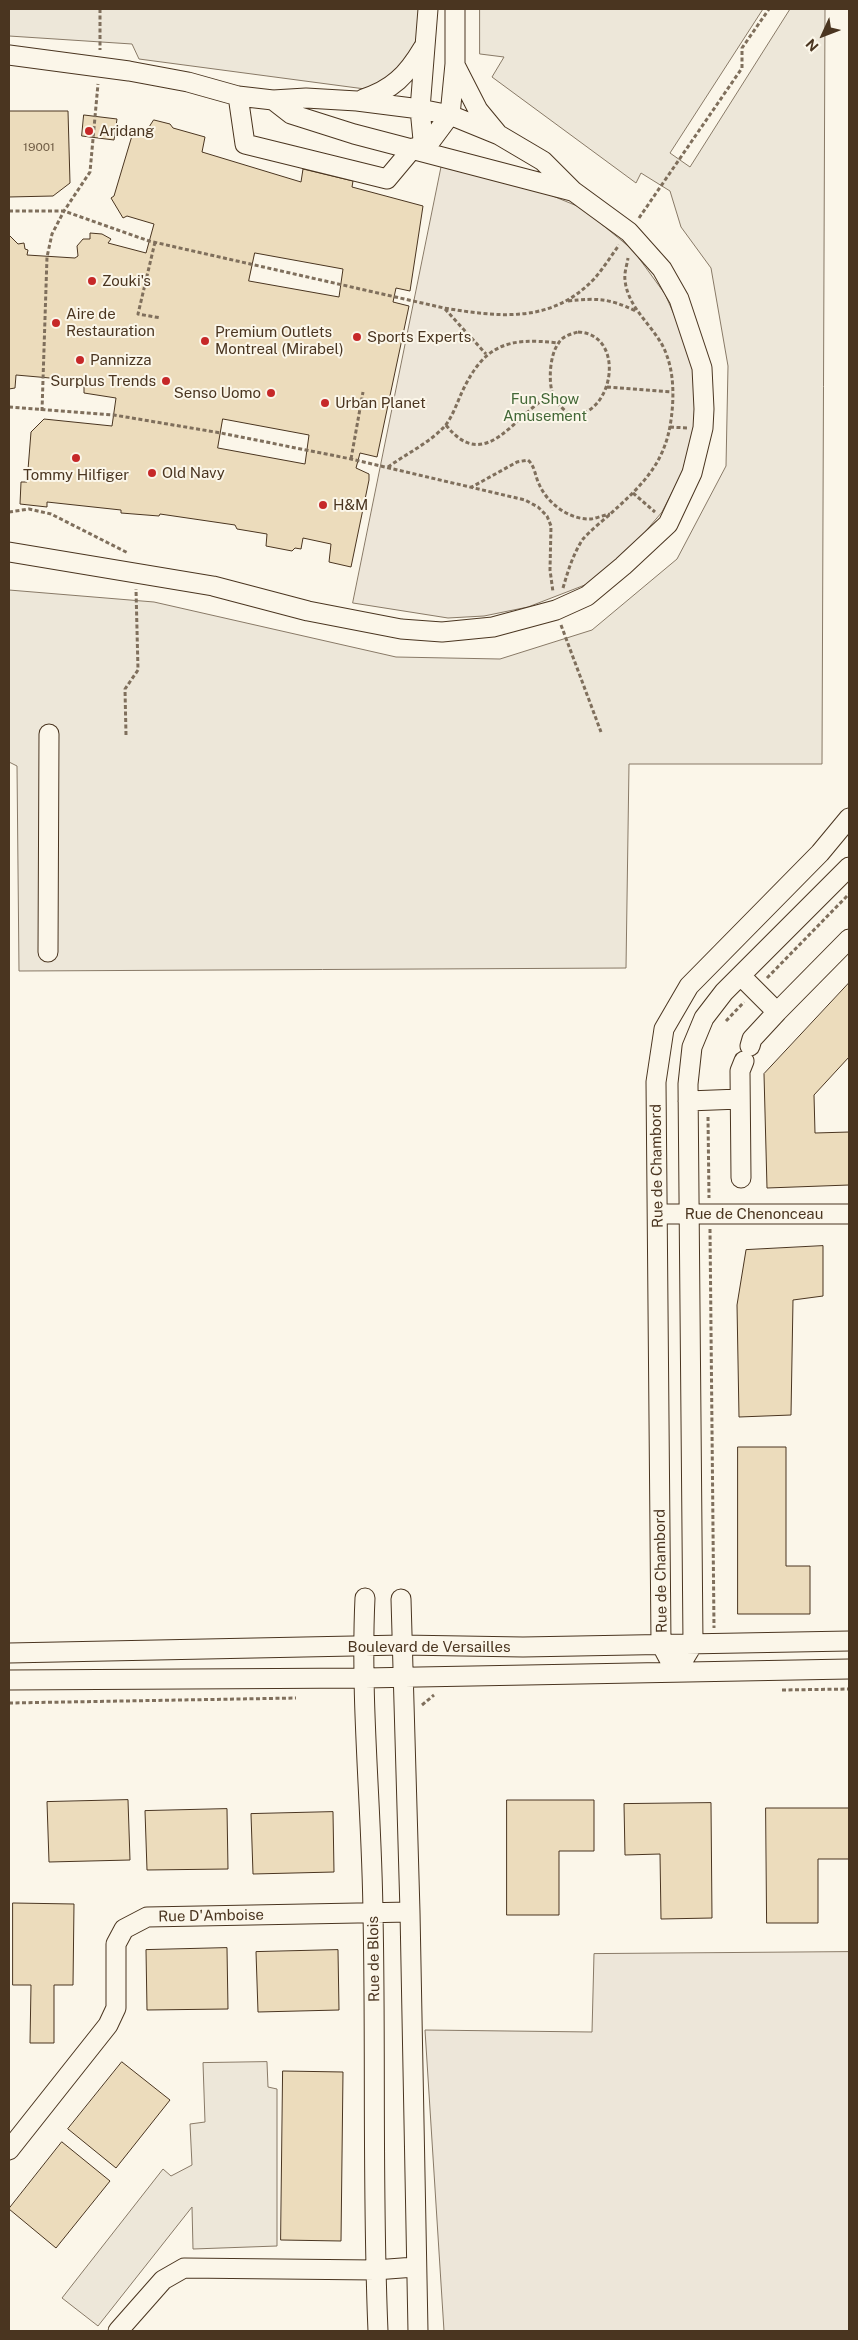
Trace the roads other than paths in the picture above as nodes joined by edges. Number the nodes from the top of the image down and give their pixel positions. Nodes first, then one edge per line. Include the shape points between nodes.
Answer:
1 (428, 9) edge
2 (455, 9) edge
3 (427, 43) junction
4 (9, 55) edge
5 (455, 64) junction
6 (238, 96) junction
7 (273, 100) junction
8 (357, 101) junction
9 (420, 109) junction
10 (450, 114) junction
11 (499, 136) junction
12 (419, 149) junction
13 (573, 191) junction
14 (9, 552) edge
15 (49, 734) dead end
16 (849, 818) edge
17 (849, 867) edge
18 (849, 939) edge
19 (48, 952) dead end
20 (741, 976) junction
21 (778, 1012) junction
22 (740, 1099) junction
23 (688, 1101) junction
24 (741, 1178) dead end
25 (658, 1214) junction
26 (849, 1214) edge
27 (690, 1215) junction
28 (365, 1598) dead end
29 (401, 1599) dead end
30 (849, 1641) edge
31 (661, 1644) junction
32 (693, 1644) junction
33 (402, 1645) junction
34 (363, 1647) junction
35 (9, 1652) edge
36 (849, 1669) edge
37 (676, 1672) junction
38 (403, 1677) junction
39 (365, 1678) junction
40 (9, 1680) edge
41 (410, 1912) junction
42 (374, 1914) junction
43 (9, 2150) edge
44 (415, 2267) junction
45 (375, 2270) junction
46 (118, 2331) edge
47 (378, 2331) edge
48 (418, 2331) edge

1 - 3 street
2 - 5 street
3 - 8 street via 396,84
3 - 9 street
4 - 6 street via 100,66 188,82
5 - 10 street
5 - 11 street via 478,110
6 - 7 street
6 - 12 street via 245,144 387,179
7 - 8 street
7 - 12 street via 291,114 354,134
8 - 9 street
9 - 10 street
9 - 12 street
10 - 11 street
10 - 12 street
11 - 13 street via 543,161
12 - 13 street
13 - 14 street via 629,232 662,269 679,299 702,368 703,428 692,473 668,524 587,596 556,610 493,627 442,632 401,629 308,611 213,586
15 - 19 street
16 - 25 street, Rue de Chambord via 820,853 689,986 664,1029 656,1082
17 - 20 street, Rue de Chambord
18 - 21 street
20 - 21 street
20 - 23 street, Rue de Chambord via 704,1018 692,1047
21 - 22 street via 752,1039 740,1071
22 - 23 street
22 - 24 street
23 - 27 street, Rue de Chambord
25 - 27 street, Rue de Chenonceau
25 - 31 street, Rue de Chambord
26 - 27 street, Rue de Chenonceau
27 - 32 street, Rue de Chambord
28 - 34 street, Rue de Blois
29 - 33 street
30 - 32 street, Boulevard de Versailles
31 - 32 street, Boulevard de Versailles
31 - 33 street, Boulevard de Versailles
31 - 37 street, Rue de Chambord
32 - 37 street
33 - 34 street, Boulevard de Versailles
33 - 38 street
34 - 35 street, Boulevard de Versailles
34 - 39 street, Rue de Blois
36 - 37 street, Boulevard de Versailles
37 - 38 street, Boulevard de Versailles
38 - 39 street, Boulevard de Versailles
38 - 41 street
39 - 40 street, Boulevard de Versailles
39 - 42 street, Rue de Blois
41 - 42 street, Rue D'Amboise
41 - 44 street
42 - 43 street, Rue D'Amboise via 146,1917 124,1929 116,1944 116,2008 108,2025
42 - 45 street, Rue de Blois
44 - 45 street
44 - 48 street
45 - 46 street via 184,2268 163,2280
45 - 47 street, Rue de Blois

